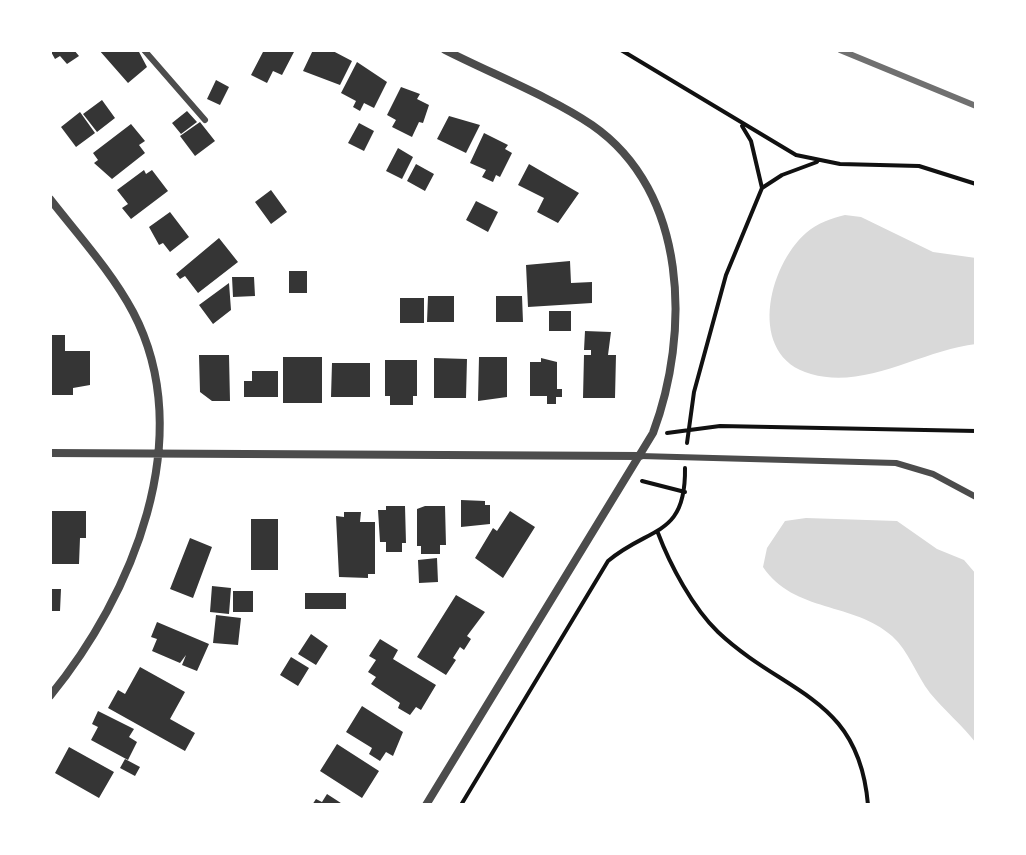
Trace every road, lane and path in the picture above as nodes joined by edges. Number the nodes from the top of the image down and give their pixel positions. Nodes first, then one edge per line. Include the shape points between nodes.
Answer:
1 (144, 50) edge
2 (445, 50) edge
3 (621, 50) edge
4 (205, 120) dead end
5 (742, 126) junction
6 (818, 162) junction
7 (976, 184) edge
8 (762, 188) junction
9 (50, 199) edge
10 (688, 430) junction
11 (976, 431) edge
12 (665, 433) dead end
13 (687, 444) dead end
14 (50, 453) edge
15 (159, 454) junction
16 (640, 456) junction
17 (685, 469) dead end
18 (642, 481) dead end
19 (685, 492) junction
20 (976, 497) edge
21 (658, 533) junction
22 (50, 696) edge
23 (426, 805) edge
24 (461, 805) edge
25 (868, 805) edge

1 - 4 lane
2 - 16 street via 593,125 646,187 670,246 677,308 663,405
3 - 5 path
5 - 6 path
5 - 8 path
6 - 7 path via 919,166
6 - 8 path
8 - 10 path via 726,275
9 - 15 street via 133,313 149,354
10 - 11 path via 720,426
10 - 12 path
10 - 13 path
14 - 15 street
15 - 16 street
15 - 22 street via 137,549 95,629
16 - 20 lane via 896,463 933,474
16 - 23 street
17 - 19 path
18 - 19 path
19 - 21 path via 674,519
21 - 24 path via 608,561
21 - 25 path via 715,630 841,725 866,773

